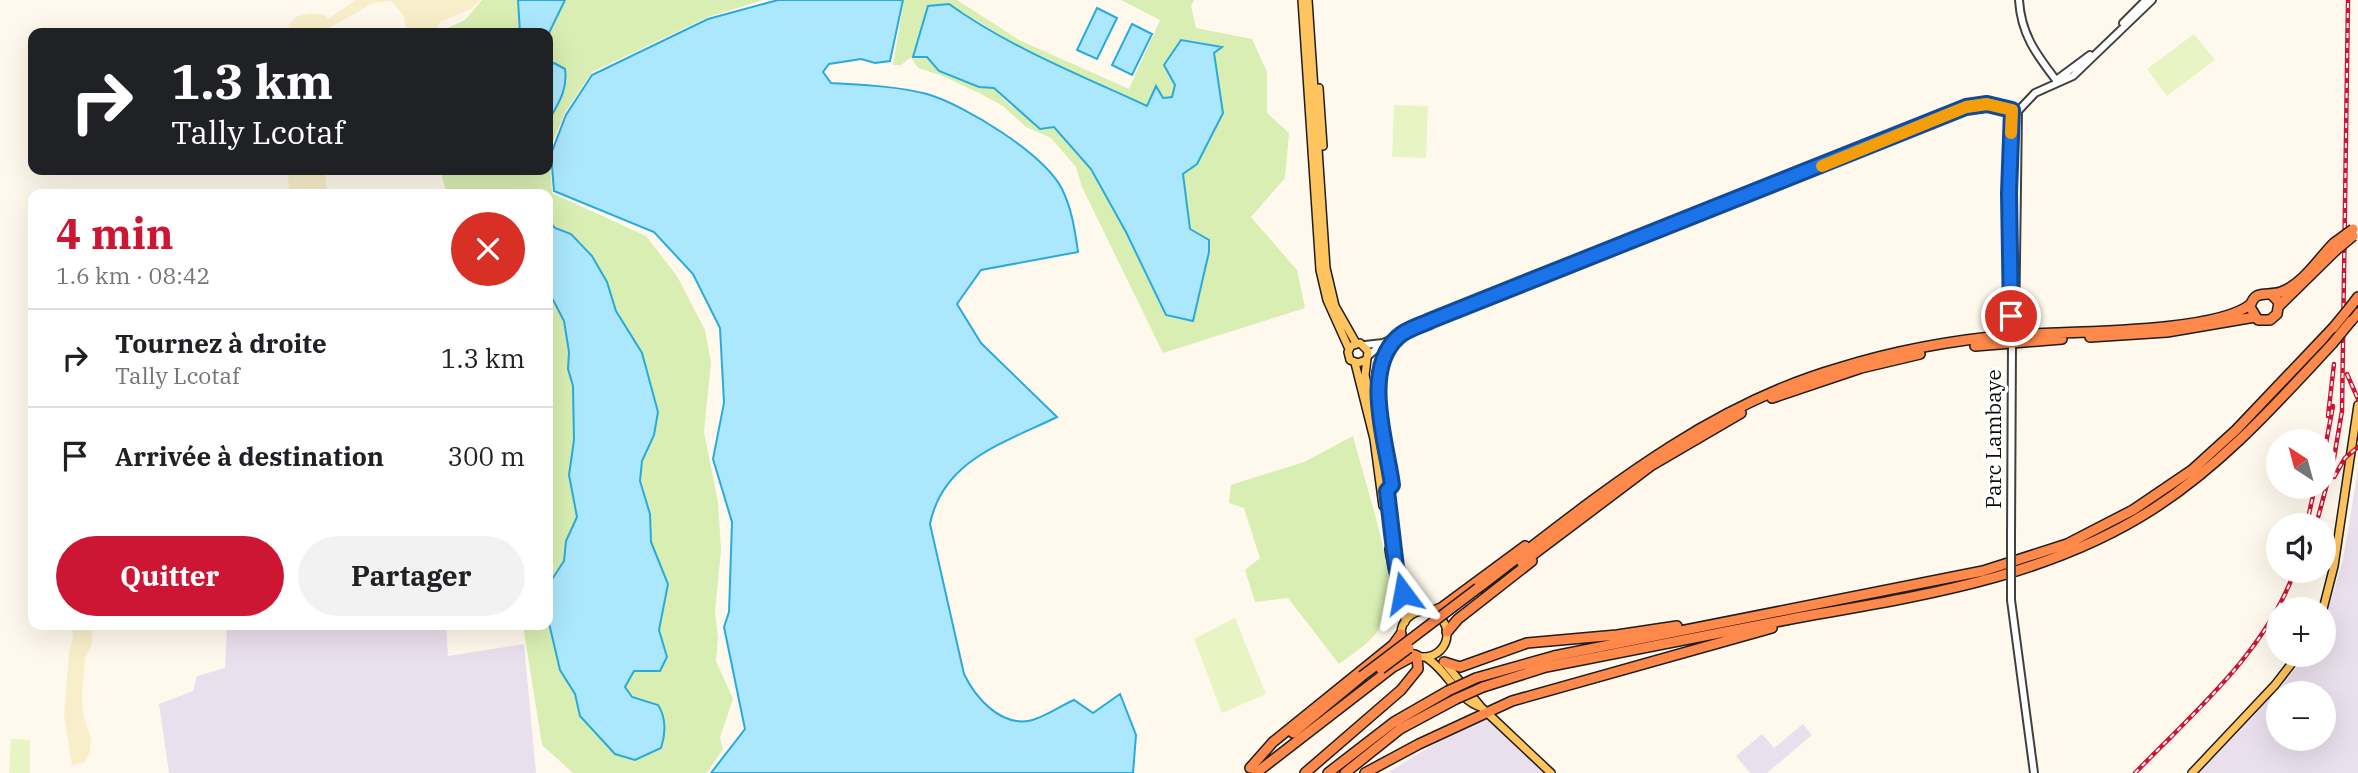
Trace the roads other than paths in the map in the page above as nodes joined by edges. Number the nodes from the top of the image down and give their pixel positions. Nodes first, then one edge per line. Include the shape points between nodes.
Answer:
1 (1302, 0) edge
2 (1310, 0) edge
3 (2019, 0) edge
4 (2146, 0) edge
5 (2152, 0) edge
6 (2056, 80) junction
7 (1321, 109) junction
8 (2015, 110) junction
9 (1318, 128) junction
10 (2355, 231) edge
11 (2335, 247) junction
12 (1325, 268) junction
13 (2271, 294) junction
14 (2358, 297) edge
15 (2251, 304) junction
16 (2279, 306) junction
17 (2354, 310) edge
18 (2255, 317) junction
19 (1398, 336) junction
20 (2012, 337) junction
21 (1356, 343) junction
22 (1383, 343) junction
23 (1365, 345) junction
24 (1349, 349) junction
25 (1367, 358) junction
26 (1355, 363) junction
27 (1367, 382) junction
28 (1377, 400) junction
29 (2358, 405) edge
30 (1387, 491) junction
31 (1556, 533) junction
32 (2326, 597) edge
33 (1426, 612) junction
34 (1796, 618) junction
35 (1405, 622) junction
36 (1710, 625) junction
37 (1447, 632) junction
38 (1401, 634) junction
39 (1444, 645) junction
40 (1419, 656) junction
41 (1444, 662) junction
42 (2289, 667) edge
43 (1483, 710) junction
44 (1251, 772) edge
45 (1305, 773) edge
46 (1328, 773) edge
47 (1345, 773) edge
48 (1365, 773) edge
49 (1551, 773) edge
50 (2034, 773) edge
51 (2192, 773) edge

1 - 24 main road via 1320,270 1327,300
2 - 7 main road
2 - 9 main road
3 - 6 street via 2028,42
4 - 6 street via 2081,63
5 - 8 street via 2079,71 2035,93
6 - 8 street via 2032,92
7 - 9 main road
7 - 12 main road via 1329,261
8 - 19 street via 1987,104 1966,107
8 - 20 street, Parc Lambaye
9 - 12 main road
10 - 11 highway, bridge
11 - 13 highway via 2300,279
11 - 16 highway
12 - 21 main road via 1335,306
13 - 15 highway via 2256,295
13 - 16 highway
14 - 17 highway
15 - 18 highway
15 - 20 highway via 2232,315 2179,324
16 - 18 highway via 2270,320
17 - 34 highway, bridge via 2332,344 2219,460 2163,502 2101,538 2006,576
17 - 36 highway, bridge via 2192,470 2133,510 2079,538 1983,571
18 - 20 highway via 2157,333
19 - 22 street
19 - 28 main road via 1381,370
20 - 31 highway via 1911,355 1773,397 1677,448
20 - 50 street, Parc Lambaye, bridge via 2011,600
21 - 23 main road
21 - 24 main road
22 - 23 street
22 - 25 street
23 - 25 main road
24 - 26 main road
25 - 26 main road
25 - 27 main road
26 - 35 main road via 1374,439 1392,575
27 - 28 main road
27 - 30 main road
28 - 30 main road via 1392,485
29 - 32 main road
30 - 33 main road via 1401,586 1410,604
31 - 33 highway via 1514,552 1441,608
31 - 37 highway via 1527,566
31 - 44 highway, bridge via 1364,679
33 - 35 main road
33 - 37 main road via 1441,618
34 - 43 highway
34 - 47 highway, bridge via 1546,667 1483,687 1401,729
35 - 38 main road
36 - 41 highway via 1553,639 1512,646 1465,666
36 - 46 highway, bridge via 1530,661 1476,678 1394,722
37 - 39 main road
38 - 40 main road
38 - 44 highway via 1273,742
39 - 40 main road via 1436,653
39 - 41 main road
40 - 43 main road via 1438,666
40 - 44 highway via 1393,667
40 - 45 highway via 1418,669 1401,690
41 - 43 main road
42 - 51 main road
43 - 48 highway
43 - 49 main road

